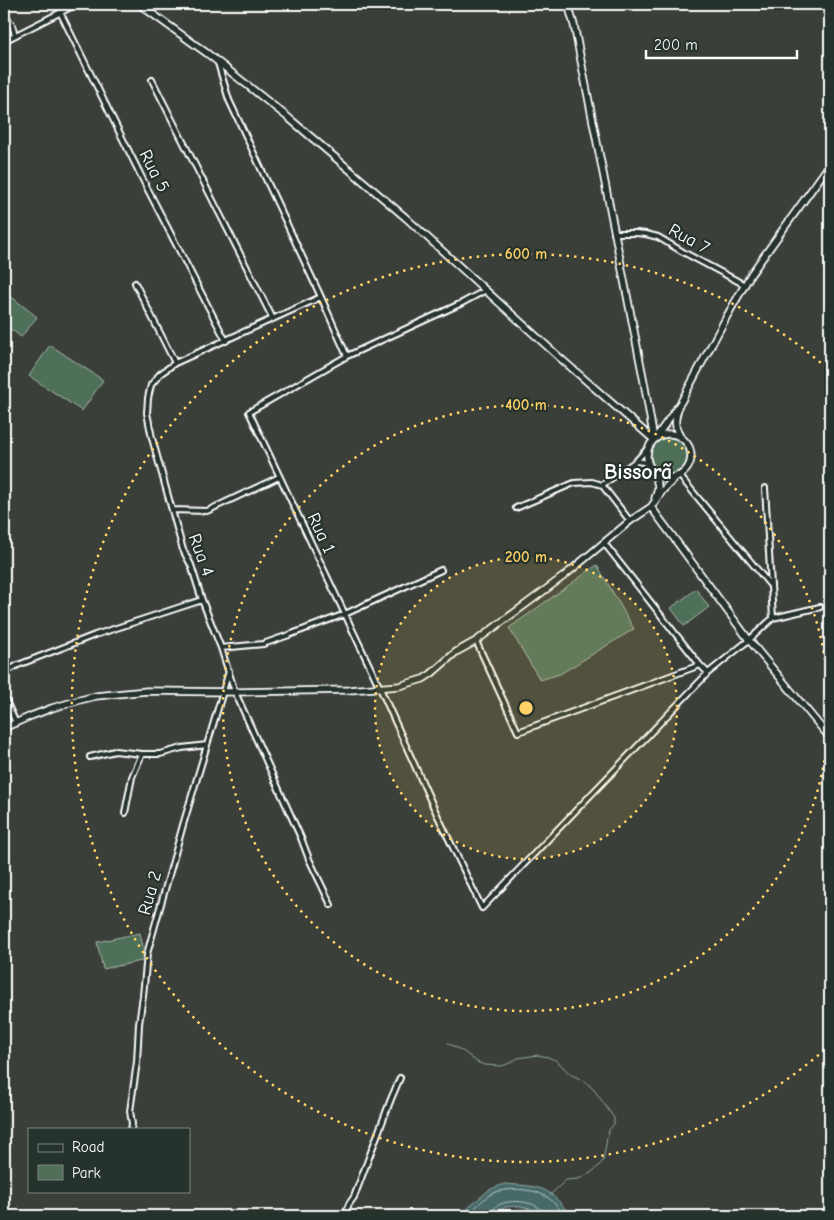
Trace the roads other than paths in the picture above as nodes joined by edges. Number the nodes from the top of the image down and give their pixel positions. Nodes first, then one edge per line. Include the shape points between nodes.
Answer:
1 (77, 4) edge
2 (139, 4) edge
3 (568, 4) edge
4 (60, 12) junction
5 (4, 14) edge
6 (15, 35) junction
7 (4, 40) edge
8 (218, 62) junction
9 (152, 80) dead end
10 (830, 164) edge
11 (614, 233) junction
12 (135, 283) dead end
13 (745, 285) junction
14 (486, 290) junction
15 (322, 297) junction
16 (273, 319) junction
17 (226, 340) junction
18 (347, 356) junction
19 (175, 363) junction
20 (680, 402) junction
21 (682, 438) junction
22 (654, 440) junction
23 (649, 447) junction
24 (636, 460) junction
25 (650, 467) junction
26 (678, 475) junction
27 (279, 477) junction
28 (602, 486) junction
29 (765, 488) dead end
30 (651, 507) junction
31 (516, 508) dead end
32 (172, 510) junction
33 (630, 521) junction
34 (604, 543) junction
35 (442, 570) dead end
36 (770, 585) junction
37 (202, 600) junction
38 (820, 607) dead end
39 (344, 614) junction
40 (772, 618) junction
41 (749, 640) junction
42 (476, 642) junction
43 (221, 648) junction
44 (700, 665) junction
45 (229, 671) junction
46 (4, 673) edge
47 (708, 674) junction
48 (380, 688) junction
49 (222, 692) junction
50 (236, 692) junction
51 (4, 696) edge
52 (16, 723) junction
53 (4, 728) edge
54 (830, 738) edge
55 (207, 745) junction
56 (142, 754) junction
57 (90, 757) dead end
58 (125, 813) dead end
59 (331, 905) dead end
60 (400, 1078) dead end
61 (131, 1128) edge
62 (344, 1216) edge

1 - 4 street
2 - 8 street
3 - 11 street
4 - 6 street
4 - 17 street, Rua 5
5 - 6 street
6 - 7 street
8 - 14 street via 290,119
8 - 15 street via 229,100
9 - 16 street
10 - 13 street
11 - 13 street, Rua 7 via 658,237
11 - 22 street
12 - 19 street
13 - 20 street
14 - 18 street, Rua 1
14 - 22 street
15 - 16 street, Rua 4
15 - 18 street
16 - 17 street, Rua 4
17 - 19 street, Rua 4
18 - 27 street, Rua 1 via 249,412
19 - 32 street, Rua 4 via 151,385 147,413
20 - 21 street via 675,422
20 - 22 street
21 - 22 street via 666,434
21 - 26 street via 689,448 690,458 687,467
22 - 23 street
23 - 24 street
23 - 25 street via 647,459
24 - 25 street
24 - 28 street
25 - 26 street via 664,477
25 - 30 street via 658,485
26 - 30 street
26 - 36 street
27 - 32 street via 207,511
27 - 39 street, Rua 1
28 - 31 street via 592,482 574,483
28 - 33 street
29 - 36 street
30 - 33 street
30 - 41 street
32 - 37 street, Rua 4
33 - 34 street
34 - 42 street
34 - 44 street
35 - 39 street
36 - 40 street
37 - 43 street, Rua 4
37 - 46 street via 95,635
38 - 40 street
39 - 43 street via 263,644
39 - 48 street, Rua 1
40 - 41 street
41 - 47 street
41 - 54 street
42 - 44 street via 518,732
42 - 48 street via 456,652 423,679
43 - 45 street, Rua 4
44 - 47 street
45 - 49 street, Rua 2
45 - 50 street, Rua 4
47 - 48 street, Rua 1 via 482,908
48 - 50 street
49 - 50 street
49 - 52 street via 148,691 96,696
49 - 55 street, Rua 2
50 - 59 street, Rua 4
51 - 52 street
52 - 53 street
55 - 56 street
55 - 61 street, Rua 2 via 146,954 130,1112
56 - 57 street via 115,751
56 - 58 street via 132,777
60 - 62 street

